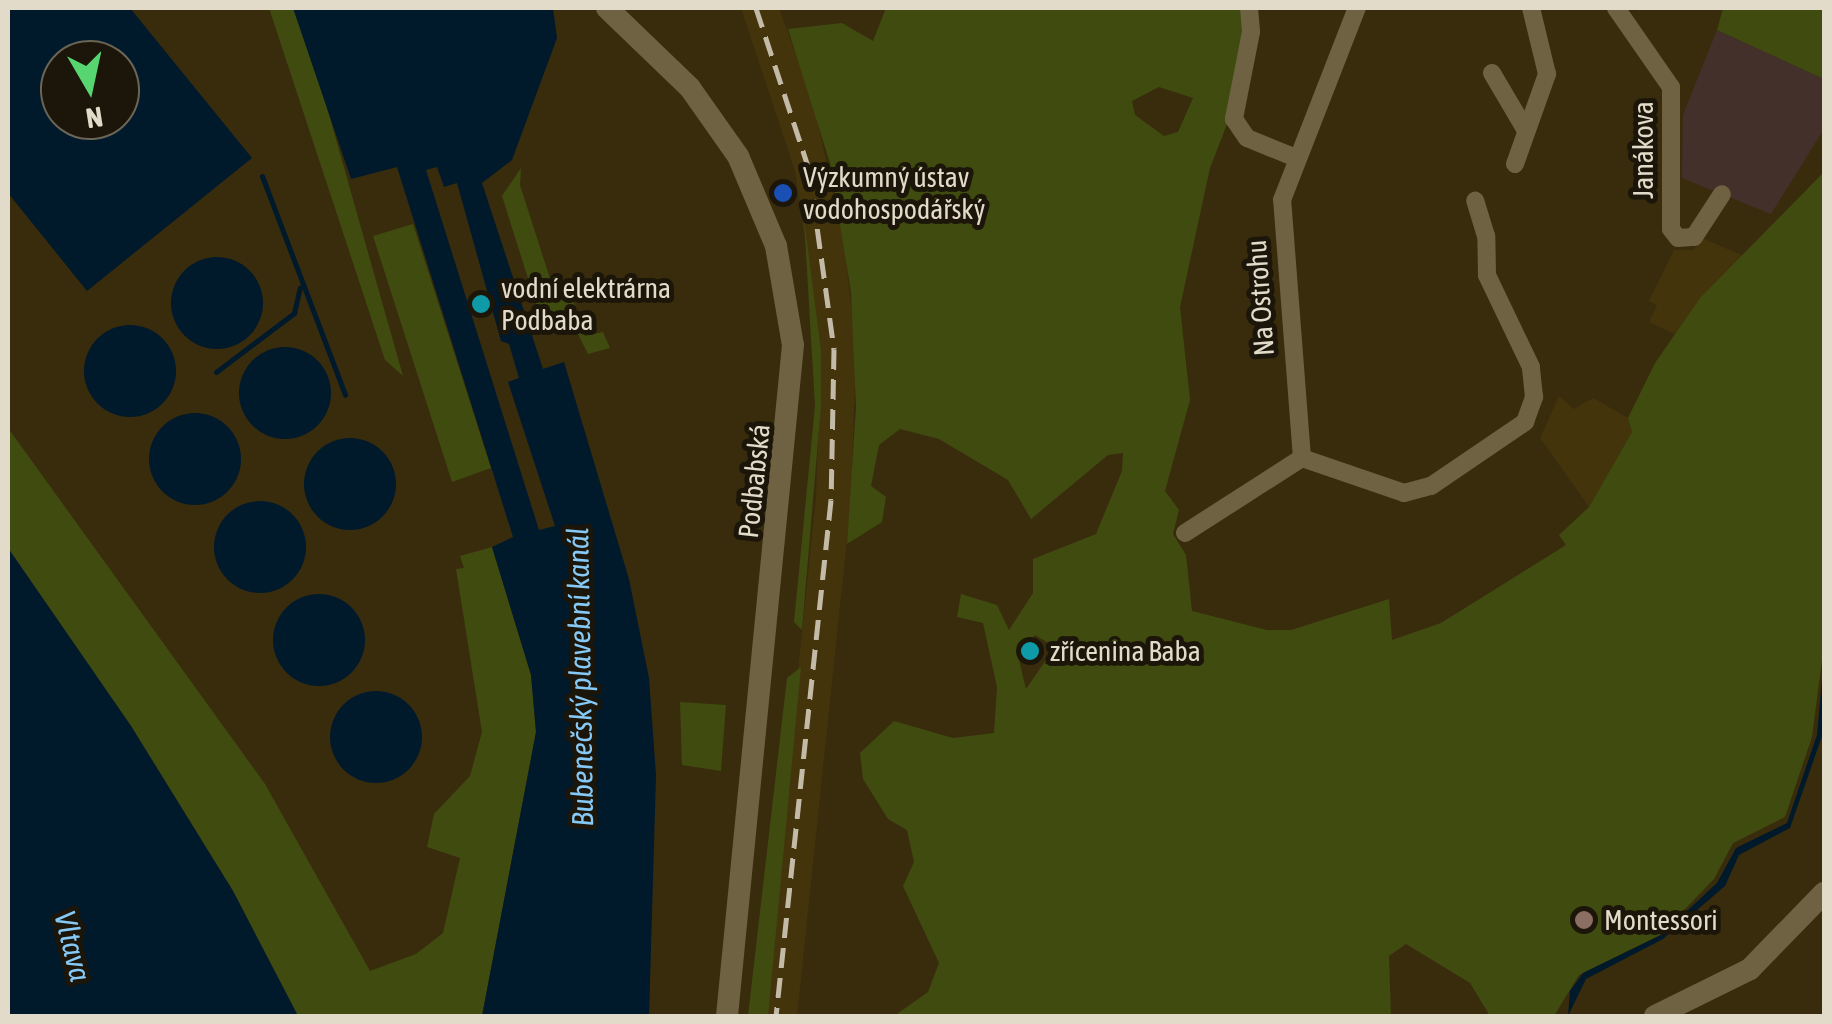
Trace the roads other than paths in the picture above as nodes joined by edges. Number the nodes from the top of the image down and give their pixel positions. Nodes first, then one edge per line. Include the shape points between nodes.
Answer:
1 (608, 8) edge
2 (1248, 8) edge
3 (1358, 8) edge
4 (1531, 8) edge
5 (1616, 8) edge
6 (1492, 74) dead end
7 (1525, 130) junction
8 (1296, 158) junction
9 (1515, 164) dead end
10 (1722, 194) dead end
11 (1475, 201) dead end
12 (1302, 458) junction
13 (1185, 534) dead end
14 (1824, 893) edge
15 (727, 1016) edge
16 (1655, 1016) edge

1 - 15 main road, Podbabská via 690,88 738,156 776,246 793,345 788,450
2 - 8 street via 1251,32 1234,120 1247,138
3 - 8 street, Na Ostrohu
4 - 7 street via 1547,74
5 - 10 street, Janákova via 1671,87 1671,229 1678,238 1694,237
6 - 7 street
7 - 9 street
8 - 12 street, Na Ostrohu via 1282,200 1282,253
11 - 12 street via 1486,236 1487,275 1534,383 1525,422 1431,486 1404,493
12 - 13 street
14 - 16 main road via 1750,969

